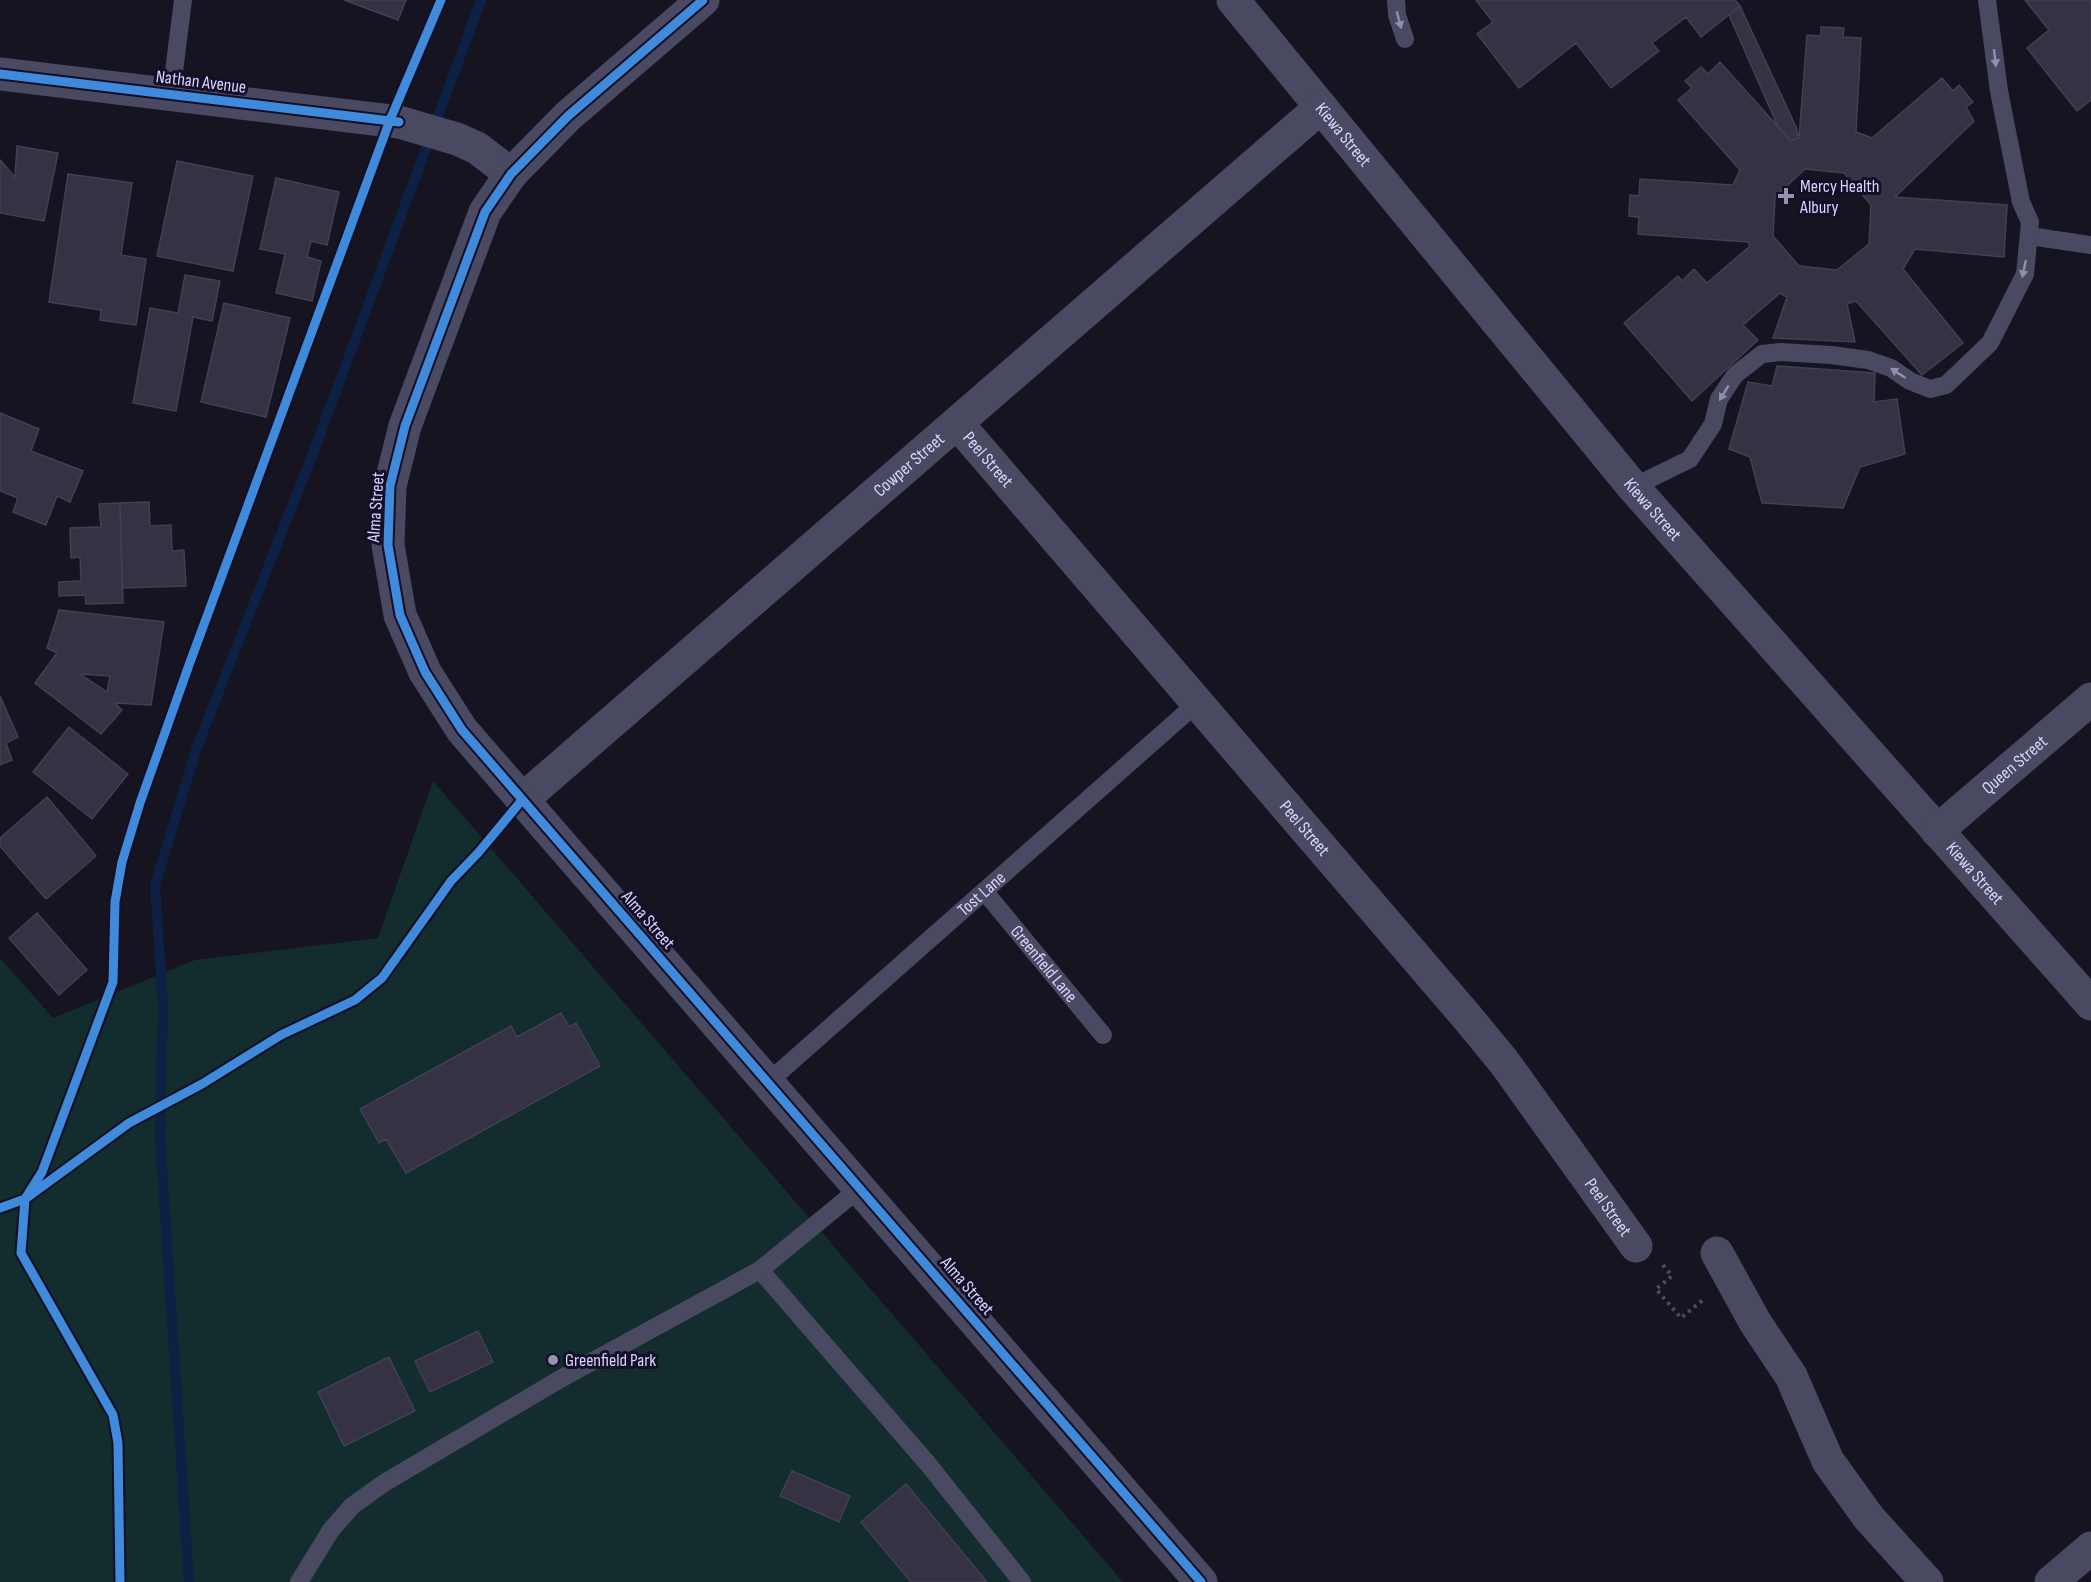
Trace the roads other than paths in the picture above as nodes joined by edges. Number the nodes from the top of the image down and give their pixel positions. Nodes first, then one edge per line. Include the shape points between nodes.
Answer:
1 (183, 0) edge
2 (703, 0) edge
3 (1233, 0) edge
4 (1396, 0) edge
5 (1987, 0) edge
6 (1405, 39) dead end
7 (0, 74) edge
8 (171, 95) junction
9 (1321, 106) junction
10 (511, 174) junction
11 (2029, 236) junction
12 (2091, 245) edge
13 (957, 423) junction
14 (1633, 487) junction
15 (2091, 699) edge
16 (1197, 703) junction
17 (522, 800) junction
18 (1937, 831) junction
19 (985, 892) junction
20 (2091, 1004) edge
21 (1103, 1035) dead end
22 (767, 1083) junction
23 (860, 1188) junction
24 (1717, 1253) dead end
25 (1648, 1254) road end
26 (760, 1270) junction
27 (2091, 1548) edge
28 (299, 1582) edge
29 (1022, 1582) edge
30 (1201, 1582) edge
31 (1927, 1582) edge
32 (2051, 1582) edge

1 - 8 lane
2 - 10 street via 568,116
3 - 9 street, Kiewa Street
4 -> 6 lane
5 -> 11 lane via 1999,91 2021,202 2030,222
7 - 8 street, Nathan Avenue
8 - 10 street, Nathan Avenue via 399,122 458,139
9 - 13 street, Cowper Street
9 - 14 street, Kiewa Street
10 - 17 street, Alma Street via 485,212 405,426 390,486 388,545 400,615 425,672 462,730
11 - 12 lane
11 -> 14 lane via 2025,274 1990,343 1946,385 1930,389 1868,360 1781,352 1762,354 1735,375 1719,399 1713,424 1690,459
13 - 16 street, Peel Street
13 - 17 street, Cowper Street
14 - 18 street, Kiewa Street
15 - 18 street, Queen Street
16 - 19 lane, Tost Lane
16 - 25 street, Peel Street via 1504,1062
17 - 22 street, Alma Street
18 - 20 street, Kiewa Street
19 - 21 lane, Greenfield Lane
19 - 22 lane, Tost Lane
22 - 23 street, Alma Street
23 - 26 lane
23 - 30 street, Alma Street
24 - 31 street via 1755,1322 1791,1376 1828,1461 1869,1518
26 - 28 lane via 562,1378 384,1483 352,1506 312,1558
26 - 29 lane via 928,1464
27 - 32 street

